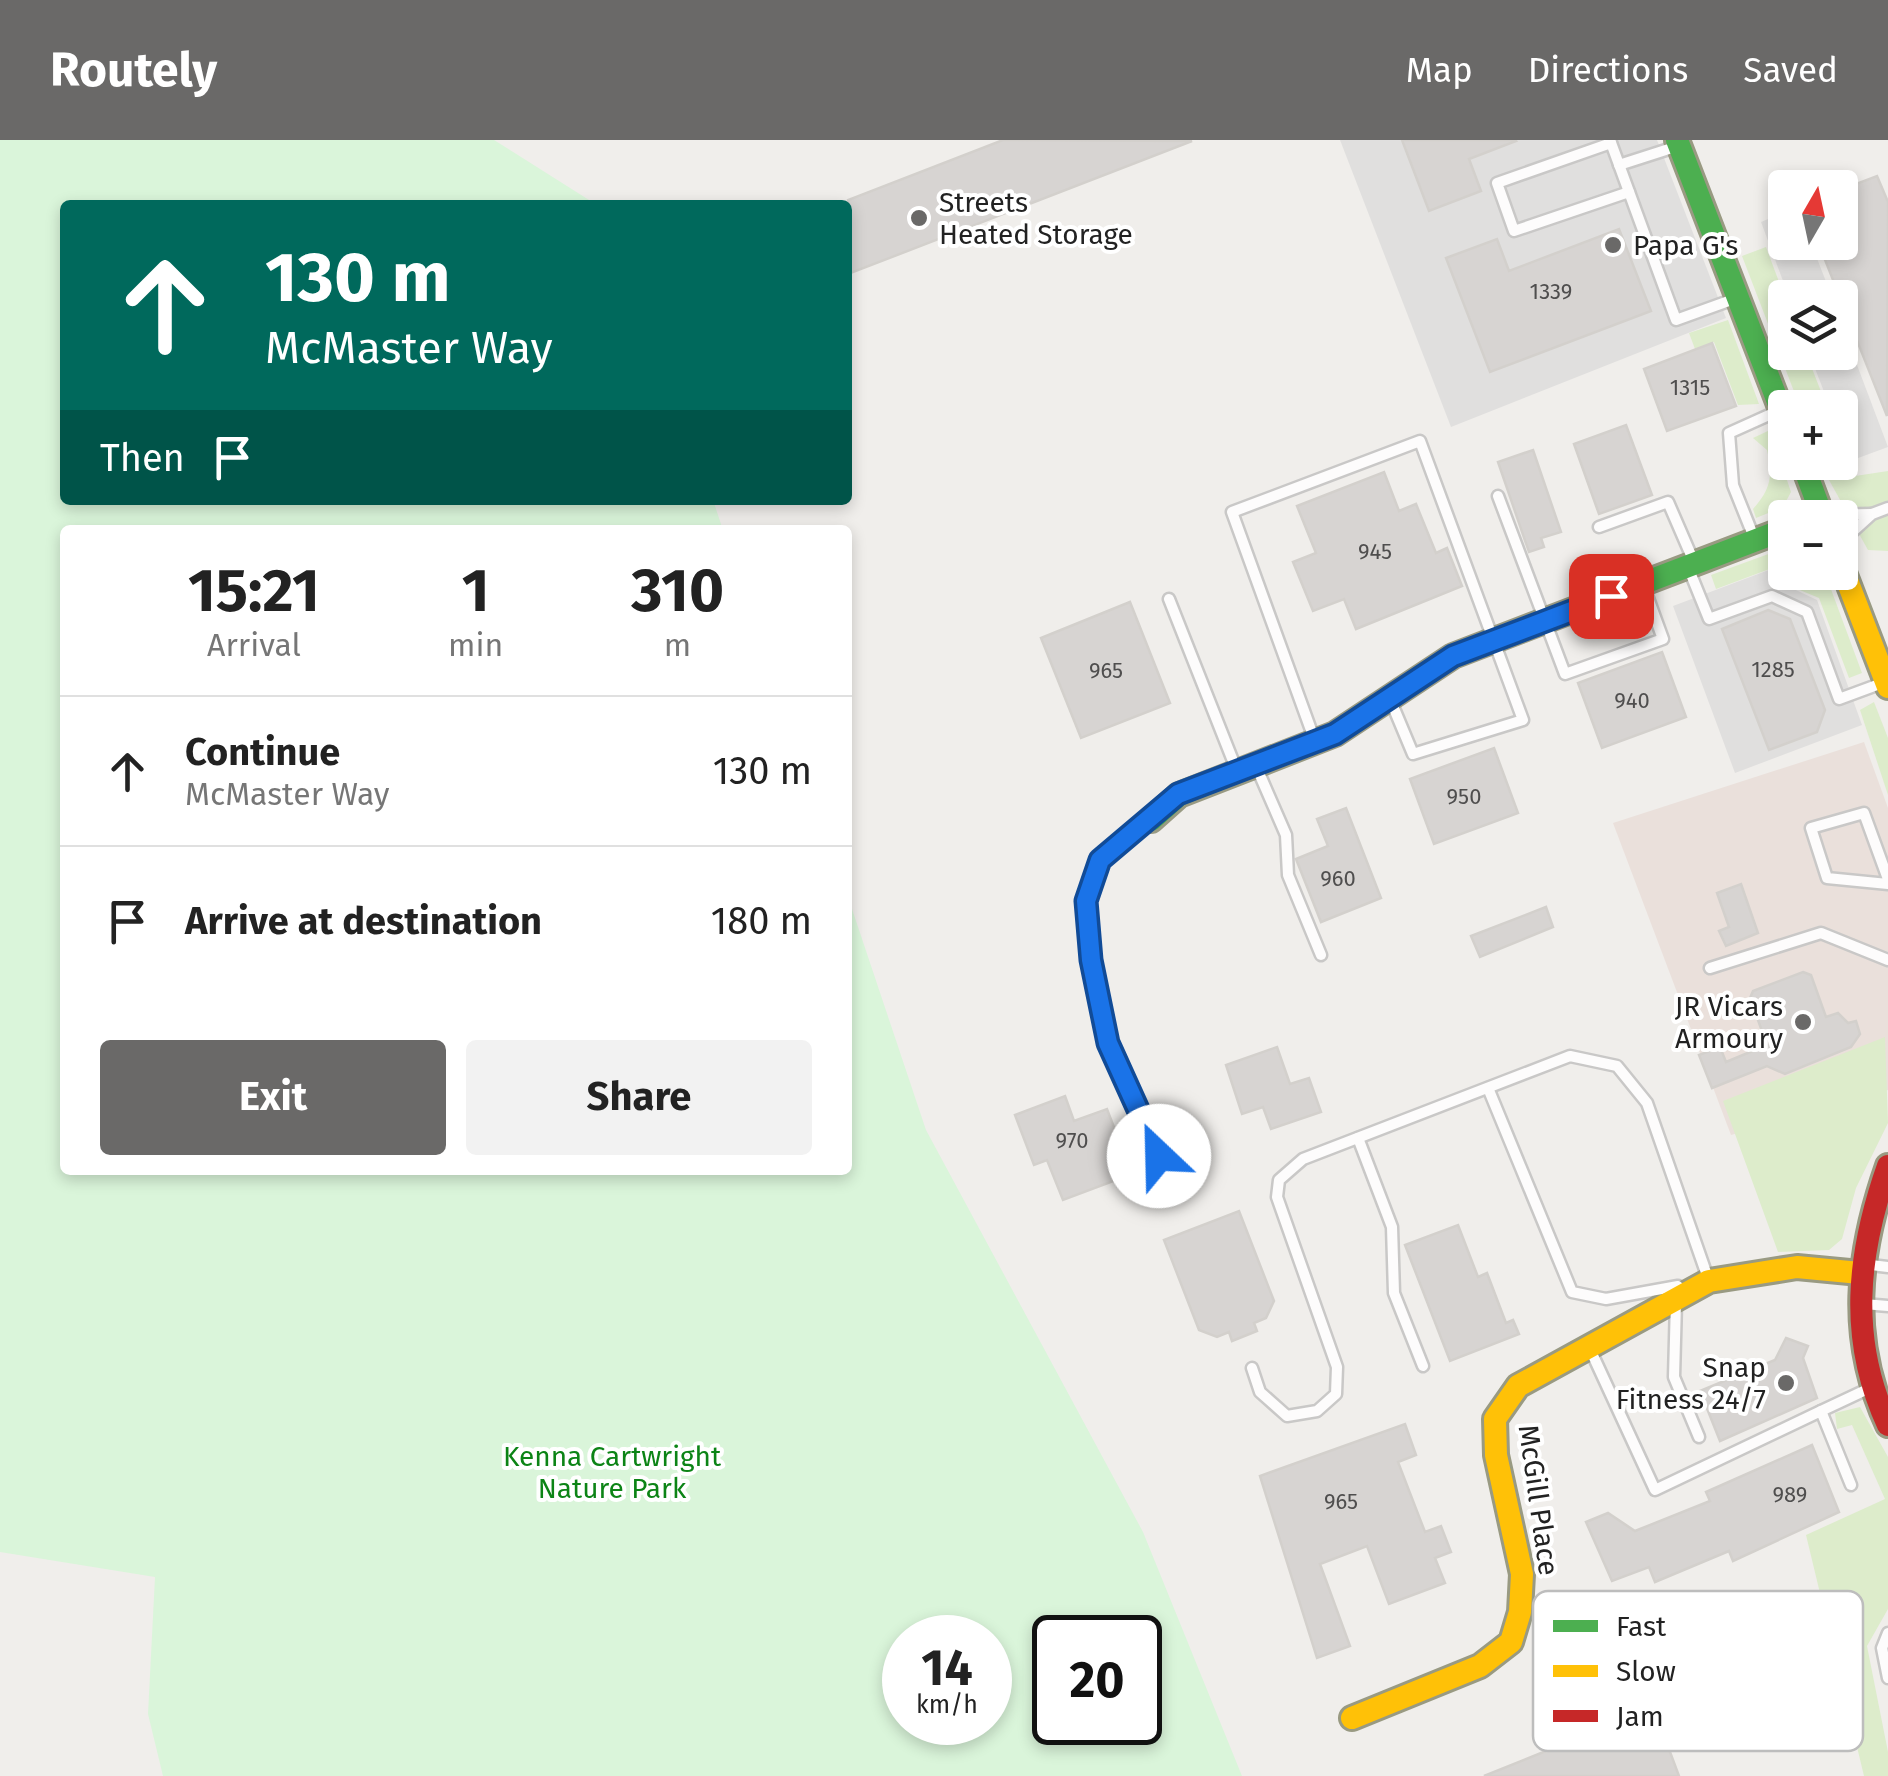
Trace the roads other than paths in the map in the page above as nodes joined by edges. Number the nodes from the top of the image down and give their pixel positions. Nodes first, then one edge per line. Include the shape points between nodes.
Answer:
1 (1611, 142) edge
2 (1679, 143) edge
3 (1619, 165) junction
4 (1629, 192) junction
5 (1738, 298) junction
6 (1773, 390) edge
7 (1768, 420) edge
8 (1498, 496) dead end
9 (1888, 508) edge
10 (1872, 514) junction
11 (1858, 515) edge
12 (1858, 526) edge
13 (1599, 528) dead end
14 (1768, 535) edge
15 (1755, 540) junction
16 (1691, 565) junction
17 (1643, 583) junction
18 (1851, 590) edge
19 (1170, 599) dead end
20 (1546, 620) junction
21 (1496, 640) junction
22 (1887, 684) edge
23 (1390, 698) junction
24 (1315, 742) junction
25 (1246, 768) junction
26 (1151, 820) joint
27 (1888, 881) edge
28 (1322, 954) dead end
29 (1888, 960) edge
30 (1710, 968) dead end
31 (1488, 1088) junction
32 (1358, 1138) junction
33 (1159, 1156) dead end
34 (1888, 1166) edge
35 (1888, 1267) edge
36 (1861, 1269) junction
37 (1709, 1281) junction
38 (1676, 1301) junction
39 (1860, 1304) junction
40 (1888, 1306) edge
41 (1590, 1348) junction
42 (1424, 1366) dead end
43 (1252, 1368) dead end
44 (1873, 1386) junction
45 (1821, 1411) junction
46 (1888, 1424) edge
47 (1699, 1437) dead end
48 (1852, 1485) dead end
49 (1888, 1634) edge
50 (1888, 1678) edge
51 (1352, 1718) dead end

1 - 3 lane
1 - 4 lane via 1497,183 1514,232
2 - 3 lane
2 - 5 street
3 - 4 lane
4 - 5 lane via 1676,320
5 - 6 street
7 - 15 lane via 1728,433 1733,485
8 - 20 lane
9 - 10 lane
10 - 11 lane
10 - 12 lane
13 - 16 lane via 1668,502
14 - 15 street
15 - 16 street
16 - 17 street
16 - 22 lane via 1709,619 1772,596 1806,612 1839,699
17 - 20 street
17 - 20 lane via 1663,639 1565,674
18 - 22 street
19 - 25 lane
20 - 21 street
21 - 23 street via 1453,656
21 - 23 lane via 1523,720 1412,754
21 - 24 lane via 1420,441 1232,512
23 - 24 street
24 - 25 street
25 - 26 street via 1178,794
25 - 28 lane via 1286,835 1288,875
26 - 33 lane via 1100,860 1086,901 1108,1043
27 - 27 lane via 1864,813 1811,828 1827,878
29 - 30 lane via 1821,933
31 - 32 lane
31 - 37 lane via 1572,1292 1606,1299
31 - 37 lane via 1570,1056 1618,1066 1646,1103
32 - 42 lane via 1392,1227 1394,1293
32 - 43 lane via 1303,1159 1279,1180 1277,1196 1337,1367 1336,1394 1318,1411 1286,1416 1260,1392
34 - 36 street via 1870,1210
35 - 36 lane
36 - 37 street, McGill Place via 1798,1267
36 - 39 street
37 - 38 street, McGill Place
38 - 41 street, McGill Place
38 - 47 lane via 1674,1377
39 - 40 lane
39 - 44 street via 1860,1350
41 - 45 lane via 1655,1490
41 - 51 street, McGill Place via 1518,1386 1494,1419 1522,1574 1511,1642 1480,1666
44 - 45 lane
44 - 46 street
45 - 48 lane
49 - 50 lane via 1882,1648

